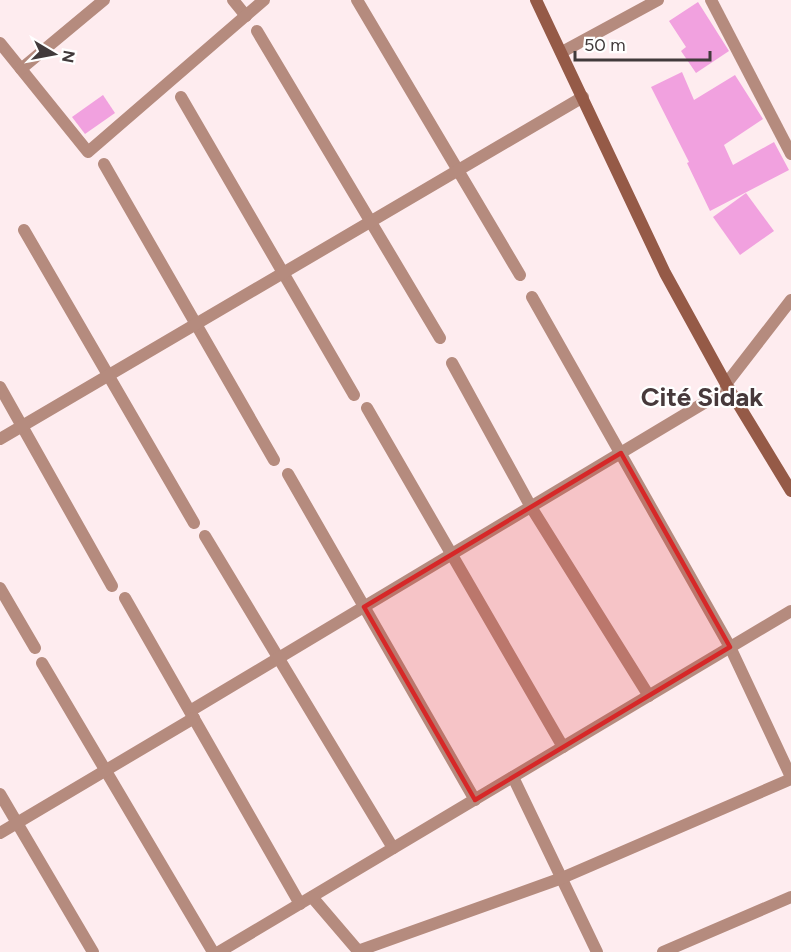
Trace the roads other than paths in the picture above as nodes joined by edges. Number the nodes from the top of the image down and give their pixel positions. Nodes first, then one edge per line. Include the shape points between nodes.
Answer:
1 (233, 0) edge
2 (264, 0) edge
3 (357, 0) edge
4 (536, 0) edge
5 (658, 0) edge
6 (711, 0) edge
7 (97, 2) edge
8 (246, 16) junction
9 (256, 31) dead end
10 (0, 43) edge
11 (562, 52) junction
12 (21, 69) junction
13 (181, 97) dead end
14 (583, 97) junction
15 (791, 154) edge
16 (104, 164) dead end
17 (458, 170) junction
18 (371, 222) junction
19 (24, 230) dead end
20 (283, 273) junction
21 (520, 275) dead end
22 (532, 297) dead end
23 (791, 300) edge
24 (196, 324) junction
25 (440, 338) dead end
26 (452, 363) dead end
27 (108, 376) junction
28 (727, 386) junction
29 (0, 387) edge
30 (354, 394) dead end
31 (367, 408) dead end
32 (22, 426) junction
33 (0, 439) edge
34 (621, 453) junction
35 (273, 460) dead end
36 (288, 474) dead end
37 (791, 491) edge
38 (531, 507) junction
39 (194, 524) dead end
40 (205, 536) dead end
41 (452, 554) junction
42 (112, 586) dead end
43 (0, 588) edge
44 (125, 598) dead end
45 (364, 607) junction
46 (791, 611) edge
47 (730, 647) junction
48 (35, 648) dead end
49 (279, 658) junction
50 (42, 663) dead end
51 (649, 696) junction
52 (192, 715) junction
53 (563, 747) junction
54 (106, 771) junction
55 (513, 777) junction
56 (791, 778) edge
57 (0, 794) edge
58 (475, 800) junction
59 (17, 823) junction
60 (0, 833) edge
61 (393, 848) junction
62 (561, 878) junction
63 (312, 897) junction
64 (791, 897) edge
65 (300, 904) junction
66 (93, 952) edge
67 (213, 952) edge
68 (219, 952) edge
69 (358, 952) edge
70 (597, 952) edge
71 (663, 952) edge

1 - 8 street
2 - 8 street
3 - 17 street
4 - 11 street
5 - 11 street
6 - 15 street
7 - 12 street
8 - 12 street via 88,152
9 - 18 street
10 - 12 street
11 - 14 street
13 - 20 street
14 - 17 street
14 - 28 street via 665,273
16 - 24 street
17 - 18 street
17 - 21 street
18 - 20 street
18 - 25 street
19 - 27 street
20 - 24 street
20 - 30 street
22 - 34 street
23 - 28 street
24 - 27 street
24 - 35 street
26 - 38 street
27 - 32 street
27 - 39 street
28 - 34 street
28 - 37 street
29 - 32 street
31 - 41 street
32 - 33 street
32 - 42 street
34 - 38 street
34 - 47 street
36 - 45 street
38 - 41 street
38 - 51 street
40 - 49 street
41 - 45 street
41 - 53 street
43 - 48 street
44 - 52 street
45 - 49 street
45 - 58 street
46 - 47 street
47 - 51 street
47 - 56 street
49 - 52 street
49 - 61 street
50 - 54 street
51 - 53 street
52 - 54 street
52 - 65 street
53 - 55 street
54 - 59 street
54 - 67 street
55 - 58 street
55 - 62 street
56 - 62 street
57 - 59 street
58 - 61 street
59 - 60 street
59 - 66 street
61 - 63 street
62 - 69 street
62 - 70 street
63 - 65 street
63 - 69 street
64 - 71 street
65 - 68 street

